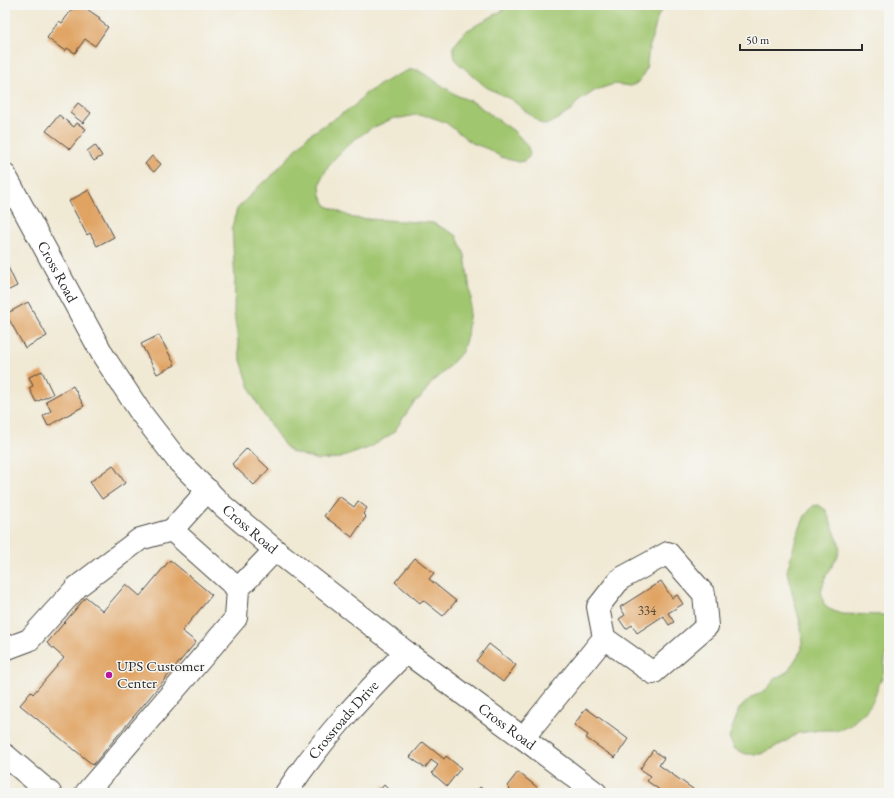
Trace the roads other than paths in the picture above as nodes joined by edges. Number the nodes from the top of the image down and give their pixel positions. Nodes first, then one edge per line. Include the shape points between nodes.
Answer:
1 (5, 175) edge
2 (208, 490) junction
3 (172, 530) junction
4 (275, 550) junction
5 (238, 589) junction
6 (604, 638) junction
7 (5, 650) edge
8 (406, 652) junction
9 (524, 738) junction
10 (5, 755) edge
11 (50, 793) edge
12 (86, 793) edge
13 (286, 793) edge
14 (596, 793) edge

1 - 2 street, Cross Road via 104,357 141,413 178,461
2 - 3 street
2 - 4 street, Cross Road
3 - 5 street
3 - 7 street via 140,539 77,588 29,640
4 - 5 street
4 - 8 street, Cross Road
5 - 12 street via 236,618
6 - 6 street via 598,607 620,579 668,553 704,594 707,626 653,673
6 - 9 street
8 - 9 street, Cross Road
8 - 13 street, Crossroads Drive via 317,749
9 - 14 street, Cross Road
10 - 11 street

